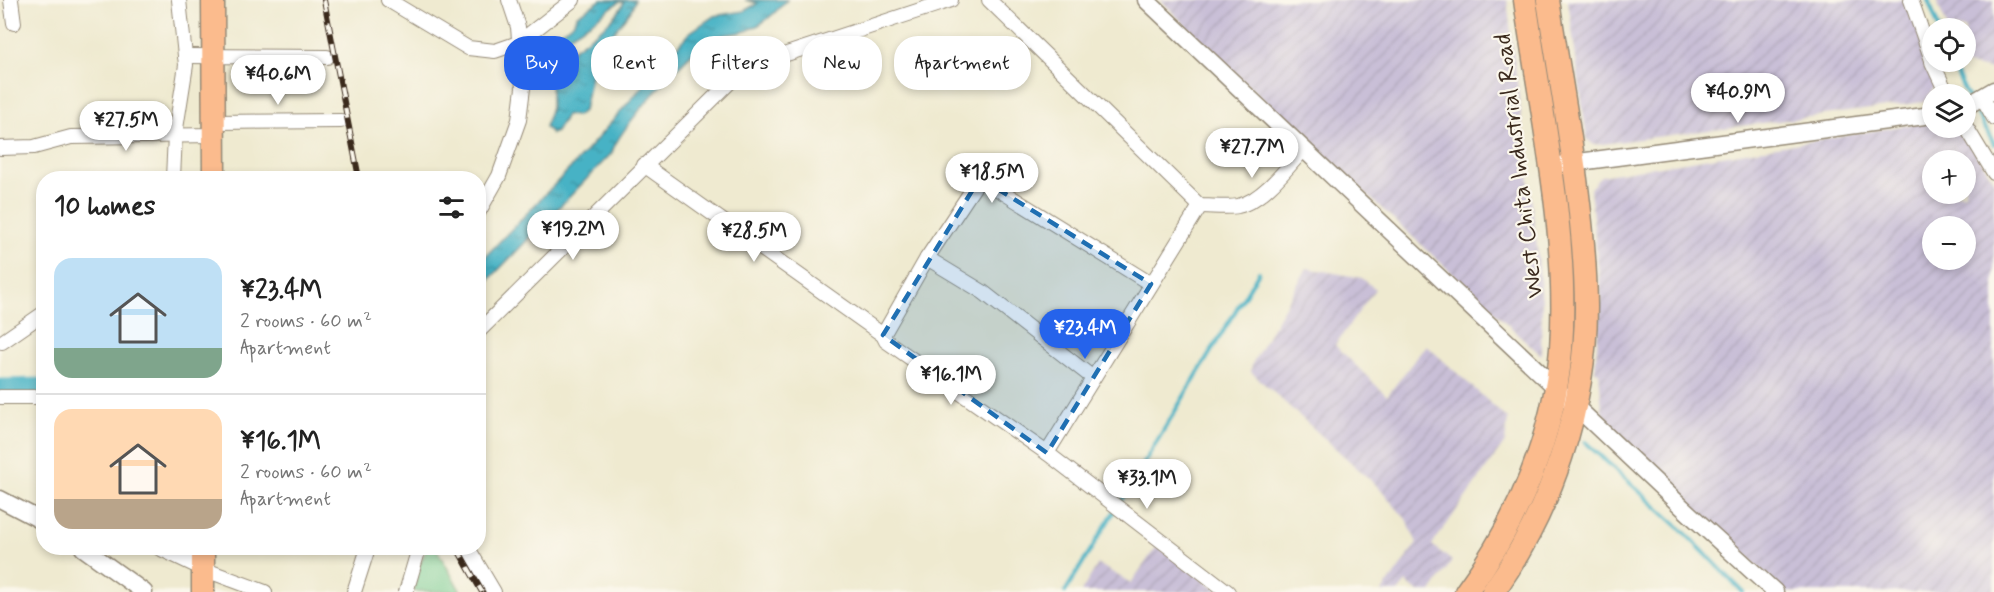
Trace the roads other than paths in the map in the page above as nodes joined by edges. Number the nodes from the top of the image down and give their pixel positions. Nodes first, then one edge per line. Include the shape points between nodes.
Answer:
1 (11, 0) edge
2 (179, 0) edge
3 (213, 0) edge
4 (388, 0) edge
5 (509, 0) edge
6 (573, 0) edge
7 (951, 0) edge
8 (989, 0) edge
9 (1146, 0) edge
10 (1525, 0) edge
11 (1548, 0) edge
12 (1911, 0) edge
13 (14, 23) dead end
14 (1922, 32) edge
15 (518, 36) edge
16 (527, 36) edge
17 (504, 48) edge
18 (185, 56) junction
19 (214, 56) junction
20 (327, 57) dead end
21 (523, 90) edge
22 (1988, 94) edge
23 (1922, 116) edge
24 (1994, 118) edge
25 (341, 121) dead end
26 (215, 129) junction
27 (175, 135) junction
28 (1973, 138) edge
29 (0, 148) edge
30 (1303, 150) junction
31 (644, 165) junction
32 (1561, 165) junction
33 (173, 171) edge
34 (214, 171) edge
35 (1994, 173) edge
36 (486, 199) edge
37 (1200, 206) junction
38 (927, 258) junction
39 (1151, 284) junction
40 (36, 319) edge
41 (486, 324) edge
42 (883, 335) junction
43 (2, 342) dead end
44 (1093, 378) junction
45 (1555, 387) junction
46 (0, 397) edge
47 (36, 397) edge
48 (1575, 405) junction
49 (1047, 453) junction
50 (2, 496) edge
51 (36, 517) edge
52 (93, 555) edge
53 (366, 555) edge
54 (418, 555) edge
55 (472, 555) edge
56 (203, 558) edge
57 (144, 592) edge
58 (204, 592) edge
59 (265, 592) edge
60 (354, 592) edge
61 (407, 592) edge
62 (494, 592) edge
63 (1228, 592) edge
64 (1466, 592) edge
65 (1493, 592) edge
66 (1775, 592) edge

1 - 13 street
2 - 18 street
3 - 19 highway
4 - 17 street via 468,48 495,51
5 - 15 street
6 - 16 street
7 - 31 street via 744,68
8 - 37 street
9 - 30 street
10 - 32 highway, West Chita Industrial Road
11 - 32 highway, West Chita Industrial Road
12 - 14 street
18 - 19 street
18 - 27 street
19 - 20 street
19 - 26 highway
21 - 36 street via 519,120 499,176
22 - 24 street
23 - 32 street
25 - 26 street
26 - 27 street
26 - 34 highway
27 - 29 street via 71,137 34,147
27 - 33 street
28 - 35 street
30 - 37 street via 1251,200 1239,206
30 - 45 street
31 - 41 street
31 - 42 street
32 - 45 highway, West Chita Industrial Road via 1562,296
32 - 48 highway, West Chita Industrial Road via 1584,262 1586,309
37 - 39 street
38 - 39 street via 980,178
38 - 42 street
38 - 44 street via 983,292
39 - 44 street
40 - 43 street
42 - 49 street via 886,341
44 - 49 street
45 - 48 street
45 - 64 highway, West Chita Industrial Road via 1537,461 1512,522
46 - 47 street
48 - 65 highway, West Chita Industrial Road via 1559,463 1532,529
48 - 66 street
49 - 63 street
50 - 51 street
52 - 57 street
53 - 60 street
54 - 61 street
55 - 62 street
56 - 58 highway
56 - 59 street

